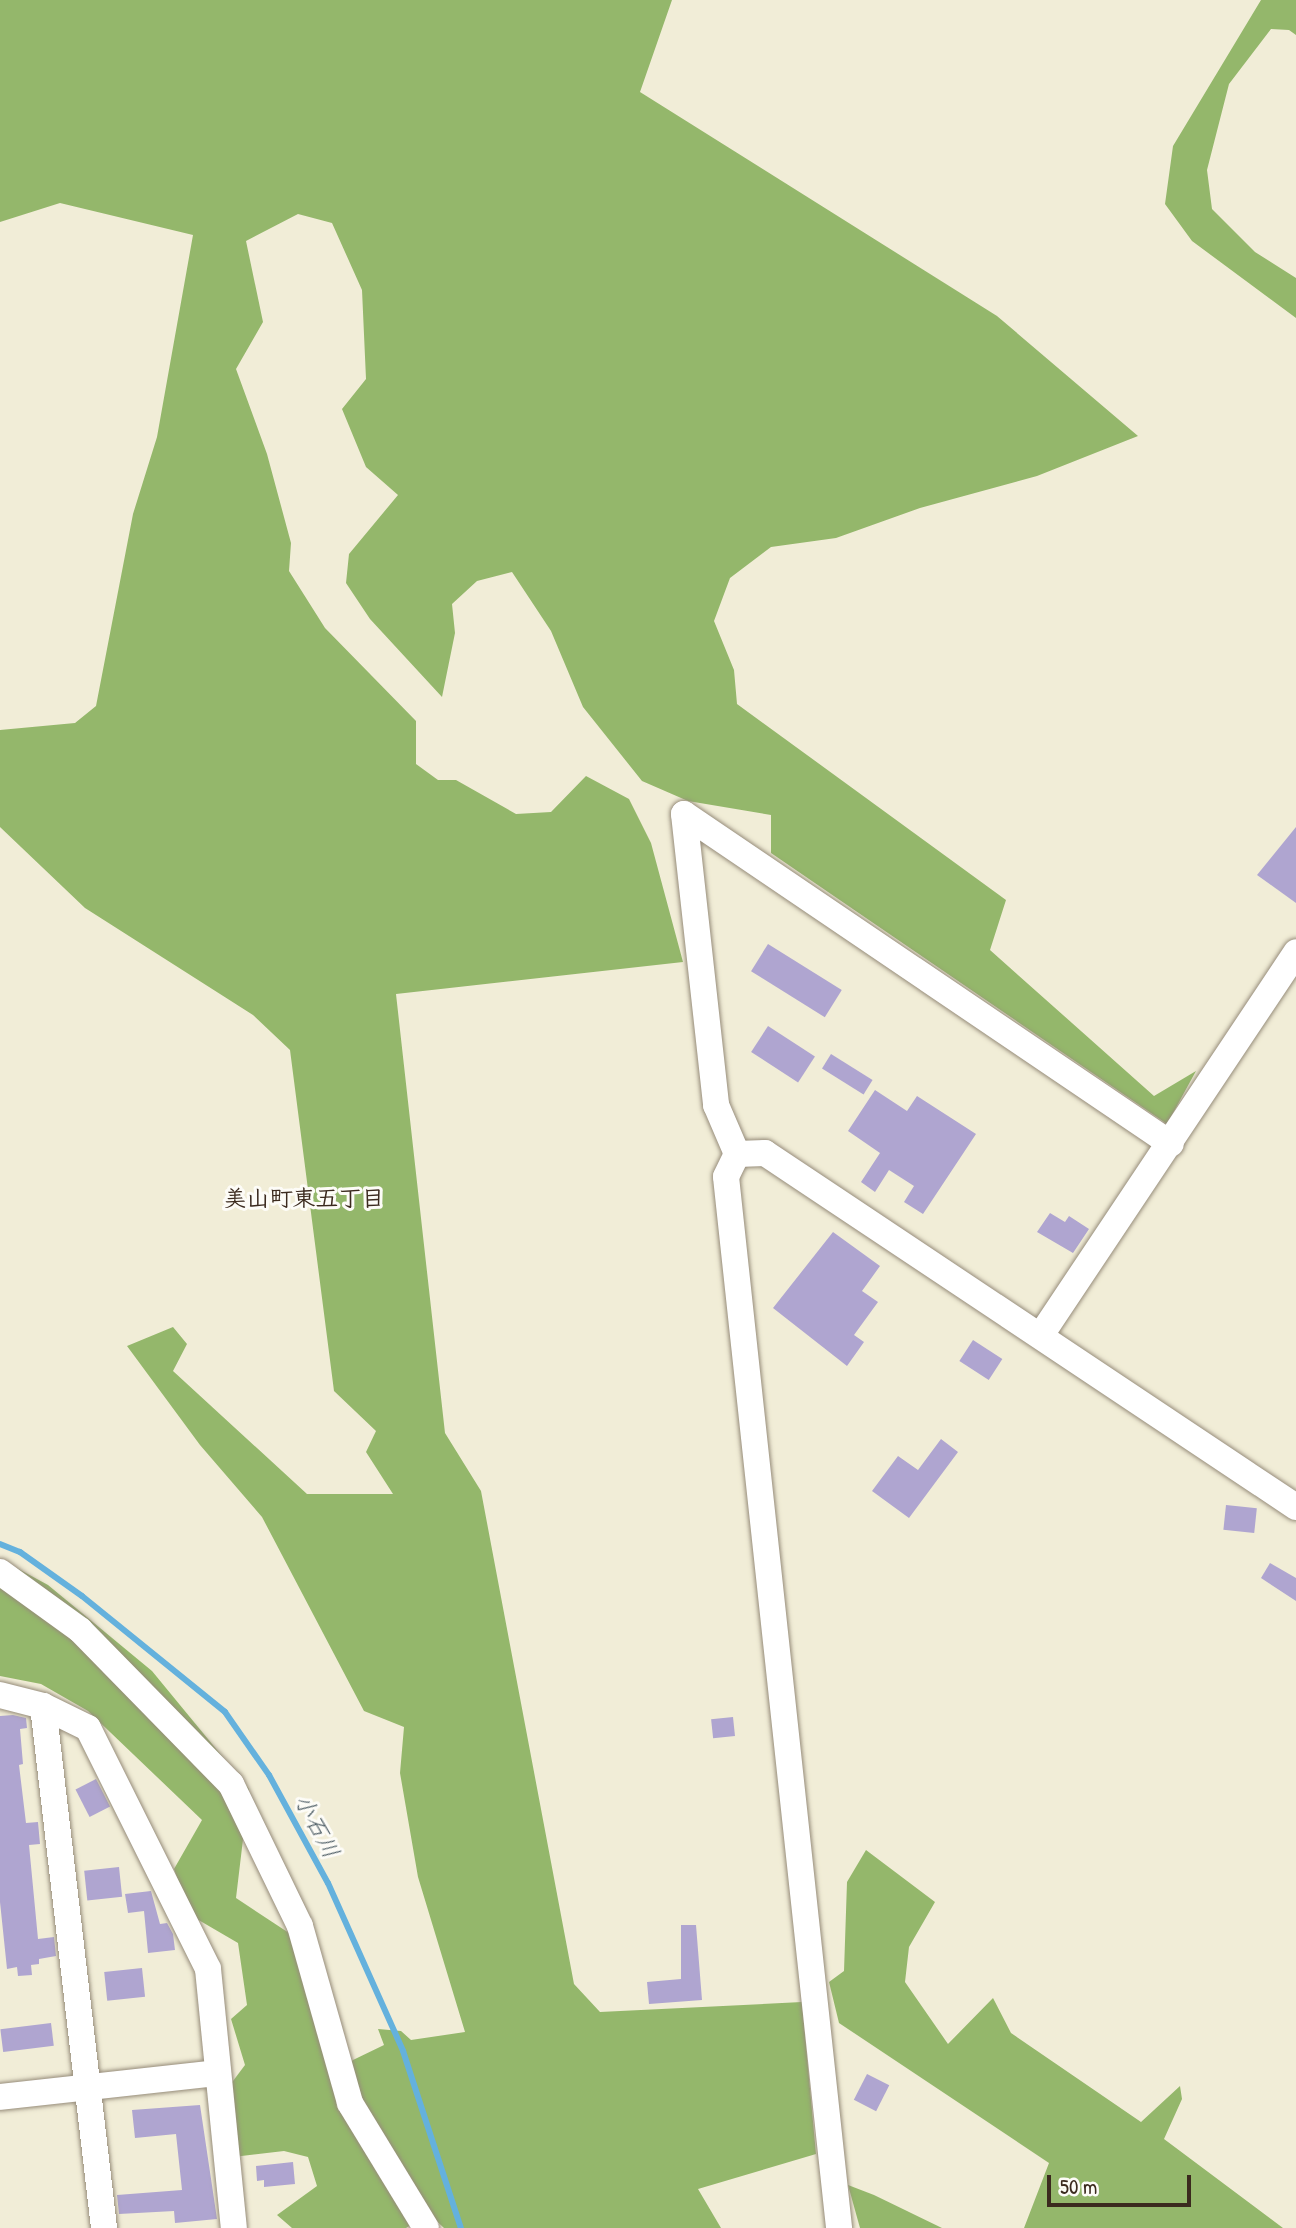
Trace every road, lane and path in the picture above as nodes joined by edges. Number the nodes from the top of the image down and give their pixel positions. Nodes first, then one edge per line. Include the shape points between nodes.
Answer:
1 (1296, 952) edge
2 (1171, 1144) junction
3 (737, 1154) junction
4 (1041, 1335) junction
5 (1296, 1507) edge
6 (0, 1573) edge
7 (0, 1695) edge
8 (43, 1706) junction
9 (218, 2073) junction
10 (89, 2087) junction
11 (0, 2097) edge
12 (104, 2228) edge
13 (234, 2228) edge
14 (426, 2228) edge
15 (839, 2228) edge

1 - 2 street
2 - 3 street via 684,814 716,1105
2 - 4 street
3 - 4 street via 765,1153
3 - 15 street via 726,1177
4 - 5 street
6 - 14 street via 80,1630 231,1784 300,1926 350,2102
7 - 8 street
8 - 9 street via 88,1728 208,1969
8 - 10 street
9 - 10 street
9 - 13 street
10 - 11 street
10 - 12 street

